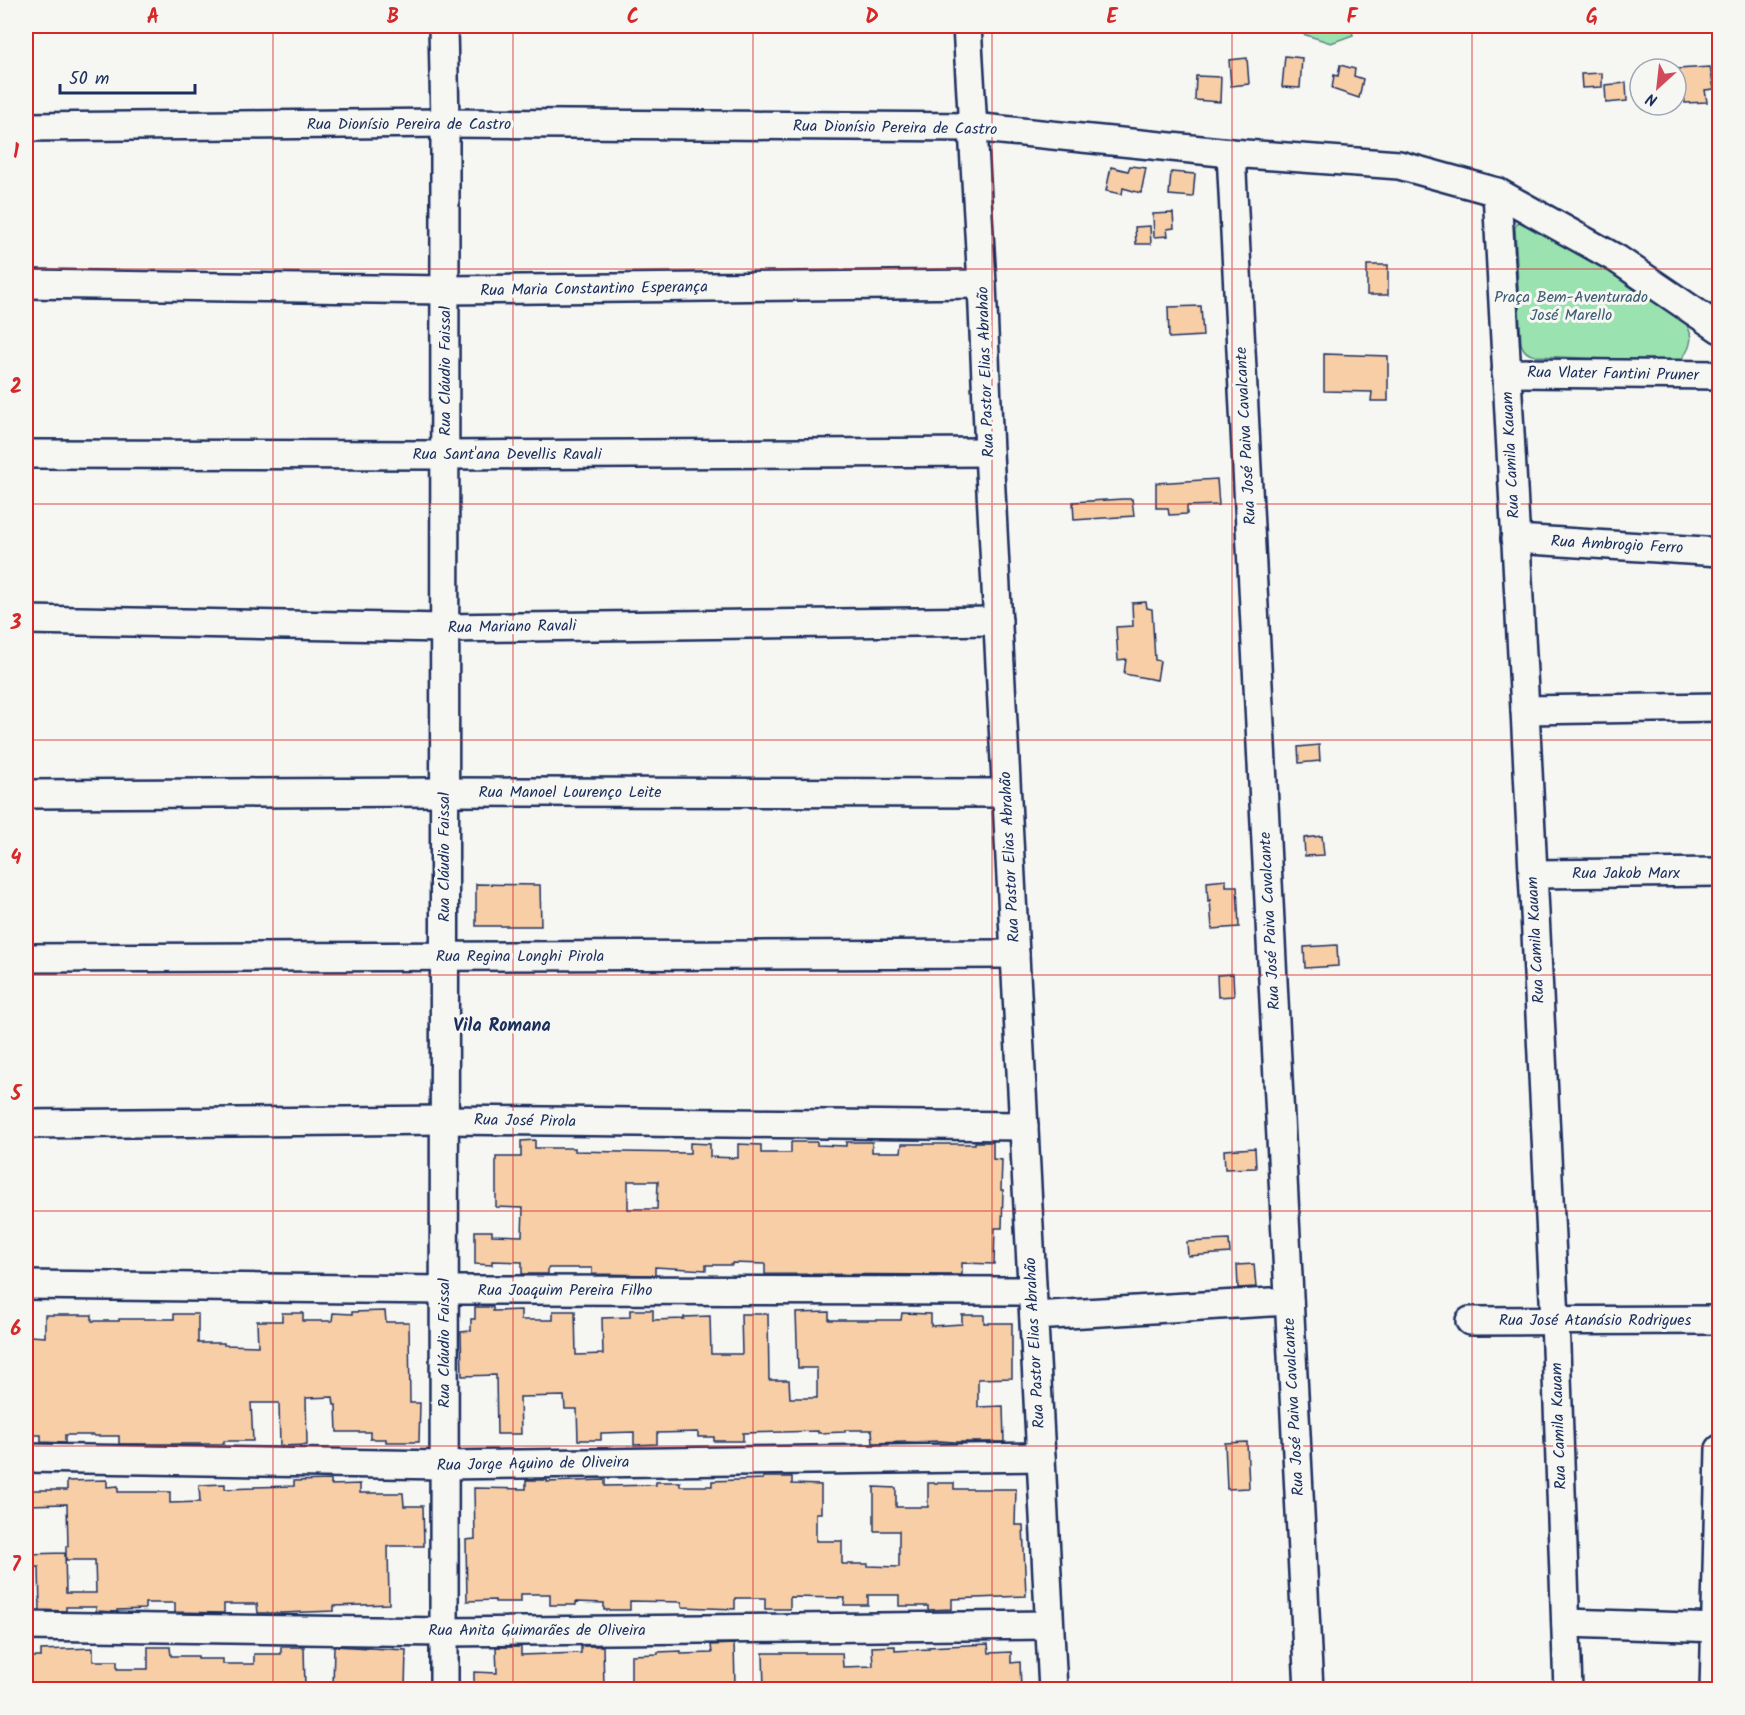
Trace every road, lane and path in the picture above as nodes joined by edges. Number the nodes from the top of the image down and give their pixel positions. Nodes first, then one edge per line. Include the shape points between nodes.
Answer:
1 (443, 26) edge
2 (967, 26) edge
3 (445, 123) junction
4 (26, 127) edge
5 (972, 127) junction
6 (1231, 153) junction
7 (1497, 192) junction
8 (26, 284) edge
9 (982, 284) junction
10 (445, 290) junction
11 (1719, 329) edge
12 (1506, 373) junction
13 (1719, 375) edge
14 (989, 452) junction
15 (26, 454) edge
16 (445, 455) junction
17 (1515, 539) junction
18 (1719, 552) edge
19 (26, 621) edge
20 (998, 621) junction
21 (444, 628) junction
22 (1719, 707) edge
23 (1525, 710) junction
24 (444, 792) junction
25 (1006, 793) junction
26 (26, 794) edge
27 (1719, 873) edge
28 (1533, 874) junction
29 (1015, 954) junction
30 (444, 956) junction
31 (26, 958) edge
32 (444, 1120) junction
33 (26, 1124) edge
34 (1024, 1126) junction
35 (26, 1285) edge
36 (444, 1290) junction
37 (1289, 1301) junction
38 (1033, 1303) junction
39 (1555, 1319) junction
40 (1719, 1320) edge
41 (1470, 1321) dead end
42 (1719, 1449) edge
43 (1041, 1457) junction
44 (26, 1458) edge
45 (444, 1465) junction
46 (1566, 1623) junction
47 (1049, 1625) junction
48 (26, 1626) edge
49 (1718, 1628) edge
50 (444, 1632) junction
51 (444, 1689) edge
52 (1053, 1689) edge
53 (1309, 1689) edge
54 (1568, 1689) edge
55 (1714, 1689) edge

1 - 3 street, Rua Cláudio Faissal
2 - 5 street, Rua Pastor Elias Abrahão
3 - 4 street, Rua Dionísio Pereira de Castro
3 - 5 street, Rua Dionísio Pereira de Castro
3 - 10 street, Rua Cláudio Faissal
5 - 6 street, Rua Dionísio Pereira de Castro
5 - 9 street, Rua Pastor Elias Abrahão
6 - 7 street, Rua Dionísio Pereira de Castro via 1399,165
6 - 37 street, Rua José Paiva Cavalcante
7 - 11 street, Rua Dionísio Pereira de Castro via 1617,259
7 - 12 street, Rua Camila Kauam
8 - 10 street, Rua Maria Constantino Esperança
9 - 10 street, Rua Maria Constantino Esperança
9 - 14 street, Rua Pastor Elias Abrahão
10 - 16 street, Rua Cláudio Faissal
12 - 13 street, Rua Vlater Fantini Pruner
12 - 17 street, Rua Camila Kauam
14 - 16 street, Rua Sant'ana Devellis Ravali
14 - 20 street, Rua Pastor Elias Abrahão
15 - 16 street, Rua Sant'ana Devellis Ravali
16 - 21 street, Rua Cláudio Faissal
17 - 18 street, Rua Ambrogio Ferro
17 - 23 street, Rua Camila Kauam
19 - 21 street, Rua Mariano Ravali
20 - 21 street, Rua Mariano Ravali
20 - 25 street, Rua Pastor Elias Abrahão
21 - 24 street, Rua Cláudio Faissal
22 - 23 street
23 - 28 street, Rua Camila Kauam
24 - 25 street, Rua Manoel Lourenço Leite
24 - 26 street, Rua Manoel Lourenço Leite
24 - 30 street, Rua Cláudio Faissal
25 - 29 street, Rua Pastor Elias Abrahão
27 - 28 street, Rua Jakob Marx
28 - 39 street, Rua Camila Kauam
29 - 30 street, Rua Regina Longhi Pirola
29 - 34 street, Rua Pastor Elias Abrahão
30 - 31 street, Rua Regina Longhi Pirola
30 - 32 street, Rua Cláudio Faissal
32 - 33 street, Rua José Pirola
32 - 34 street, Rua José Pirola
32 - 36 street, Rua Cláudio Faissal
34 - 38 street, Rua Pastor Elias Abrahão
35 - 36 street, Rua Joaquim Pereira Filho
36 - 38 street, Rua Joaquim Pereira Filho
36 - 45 street, Rua Cláudio Faissal
37 - 38 street, Rua Joaquim Pereira Filho
37 - 53 street, Rua José Paiva Cavalcante
38 - 43 street, Rua Pastor Elias Abrahão
39 - 40 street, Rua José Atanásio Rodrigues
39 - 41 street, Rua José Atanásio Rodrigues
39 - 46 street, Rua Camila Kauam
42 - 49 street
43 - 45 street, Rua Jorge Aquino de Oliveira
43 - 47 street, Rua Pastor Elias Abrahão
44 - 45 street, Rua Jorge Aquino de Oliveira
45 - 50 street, Rua Cláudio Faissal
46 - 49 street
46 - 54 street, Rua Camila Kauam
47 - 50 street, Rua Anita Guimarães de Oliveira
47 - 52 street, Rua Pastor Elias Abrahão
48 - 50 street, Rua Anita Guimarães de Oliveira
49 - 55 street
50 - 51 street, Rua Cláudio Faissal

